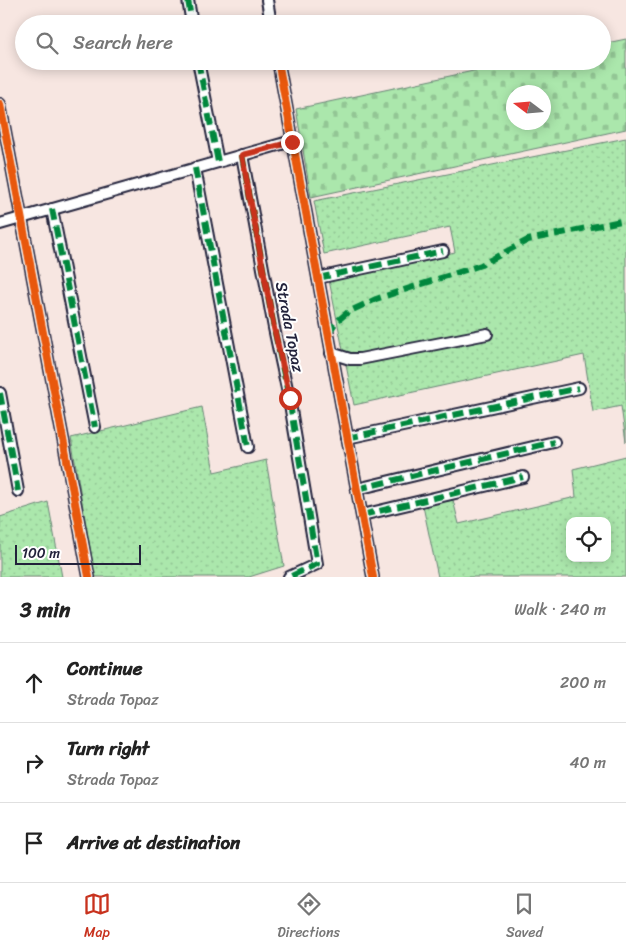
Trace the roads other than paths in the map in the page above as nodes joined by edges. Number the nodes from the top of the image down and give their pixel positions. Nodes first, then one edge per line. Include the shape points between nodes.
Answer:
1 (188, 0) edge
2 (267, 0) edge
3 (190, 15) edge
4 (270, 15) edge
5 (200, 70) edge
6 (280, 70) edge
7 (0, 104) edge
8 (292, 142) junction
9 (242, 155) junction
10 (218, 162) junction
11 (196, 168) junction
12 (52, 209) junction
13 (21, 218) junction
14 (0, 224) edge
15 (443, 251) dead end
16 (318, 278) junction
17 (487, 334) dead end
18 (332, 353) junction
19 (579, 388) dead end
20 (0, 393) edge
21 (95, 427) dead end
22 (347, 438) junction
23 (554, 442) dead end
24 (248, 447) dead end
25 (523, 477) dead end
26 (357, 489) junction
27 (18, 491) dead end
28 (362, 515) junction
29 (89, 577) edge
30 (290, 577) edge
31 (373, 577) edge

1 - 3 street
2 - 4 street
5 - 10 street
6 - 8 street
7 - 13 street
8 - 9 street
8 - 16 street
9 - 10 street
9 - 30 street, Strada Topaz via 290,398 317,564
10 - 11 street
11 - 12 street
11 - 24 street
12 - 13 street
12 - 21 street
13 - 14 street
13 - 29 street
15 - 16 street
16 - 18 street
17 - 18 street via 360,360
18 - 22 street
19 - 22 street
20 - 27 street
22 - 26 street
23 - 26 street
25 - 28 street
26 - 28 street
28 - 31 street

